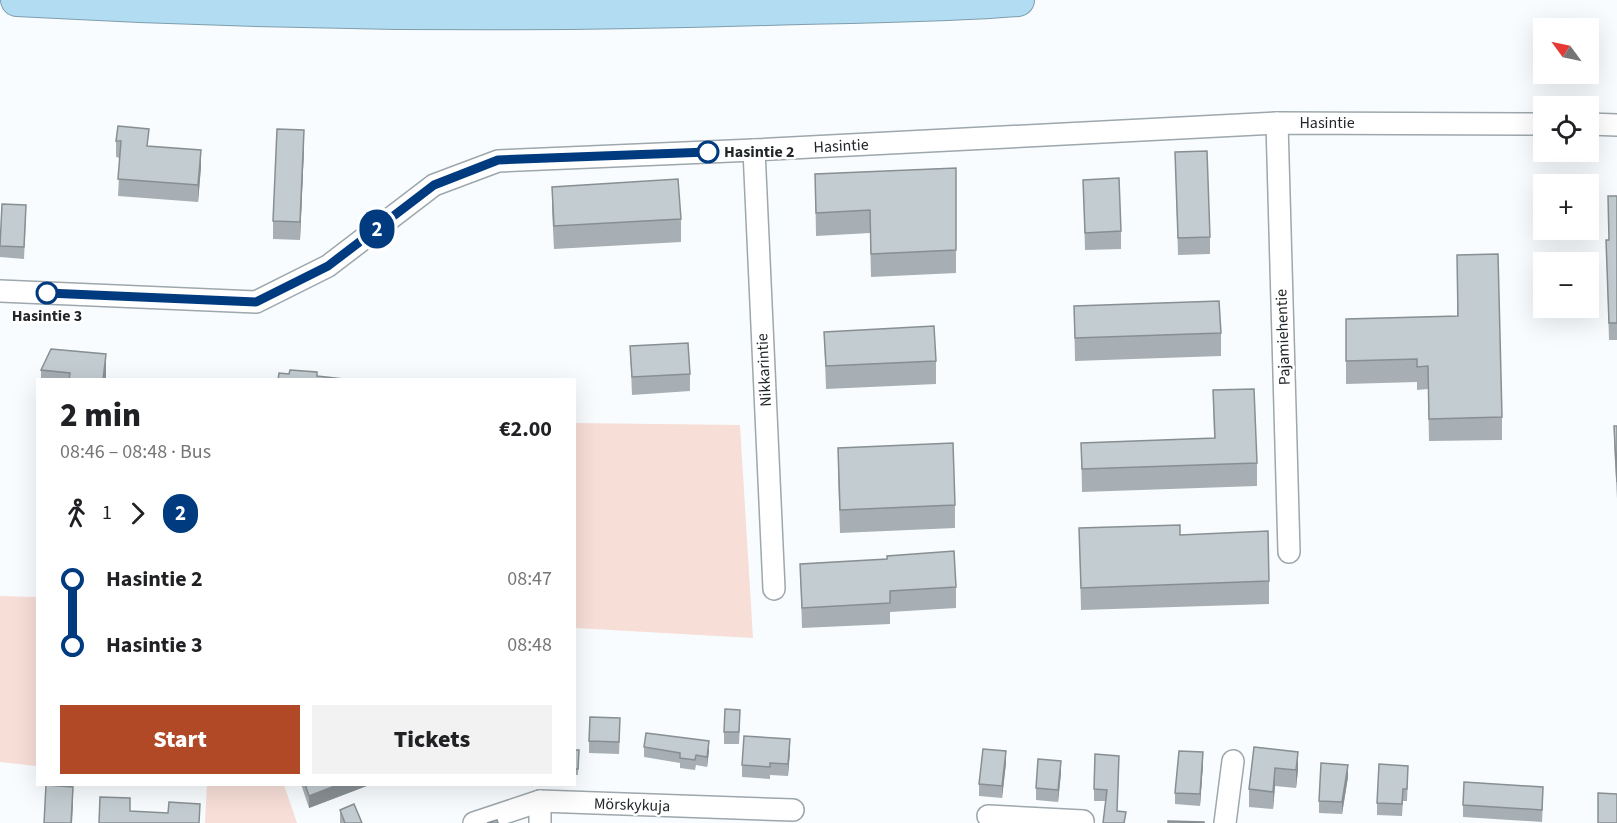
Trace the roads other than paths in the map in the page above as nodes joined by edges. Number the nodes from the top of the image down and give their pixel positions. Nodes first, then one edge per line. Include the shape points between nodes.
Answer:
1 (17, 0) edge
2 (1018, 0) edge
3 (1276, 123) junction
4 (1533, 124) edge
5 (1599, 124) edge
6 (1617, 124) edge
7 (754, 150) junction
8 (0, 291) edge
9 (1289, 552) dead end
10 (774, 589) dead end
11 (1233, 761) dead end
12 (540, 801) junction
13 (793, 810) dead end
14 (988, 816) dead end
15 (474, 823) edge
16 (540, 823) edge
17 (1083, 823) edge
18 (1226, 823) edge

1 - 2 highway via 519,14
3 - 4 street, Hasintie
3 - 7 street, Hasintie
3 - 9 street, Pajamiehentie
5 - 6 street
7 - 8 street, Hasintie via 498,160 434,185 328,266 256,302
7 - 10 street, Nikkarintie
11 - 18 street
12 - 13 street, Mörskykuja
12 - 15 street, Mörskykuja
12 - 16 street
14 - 17 street

